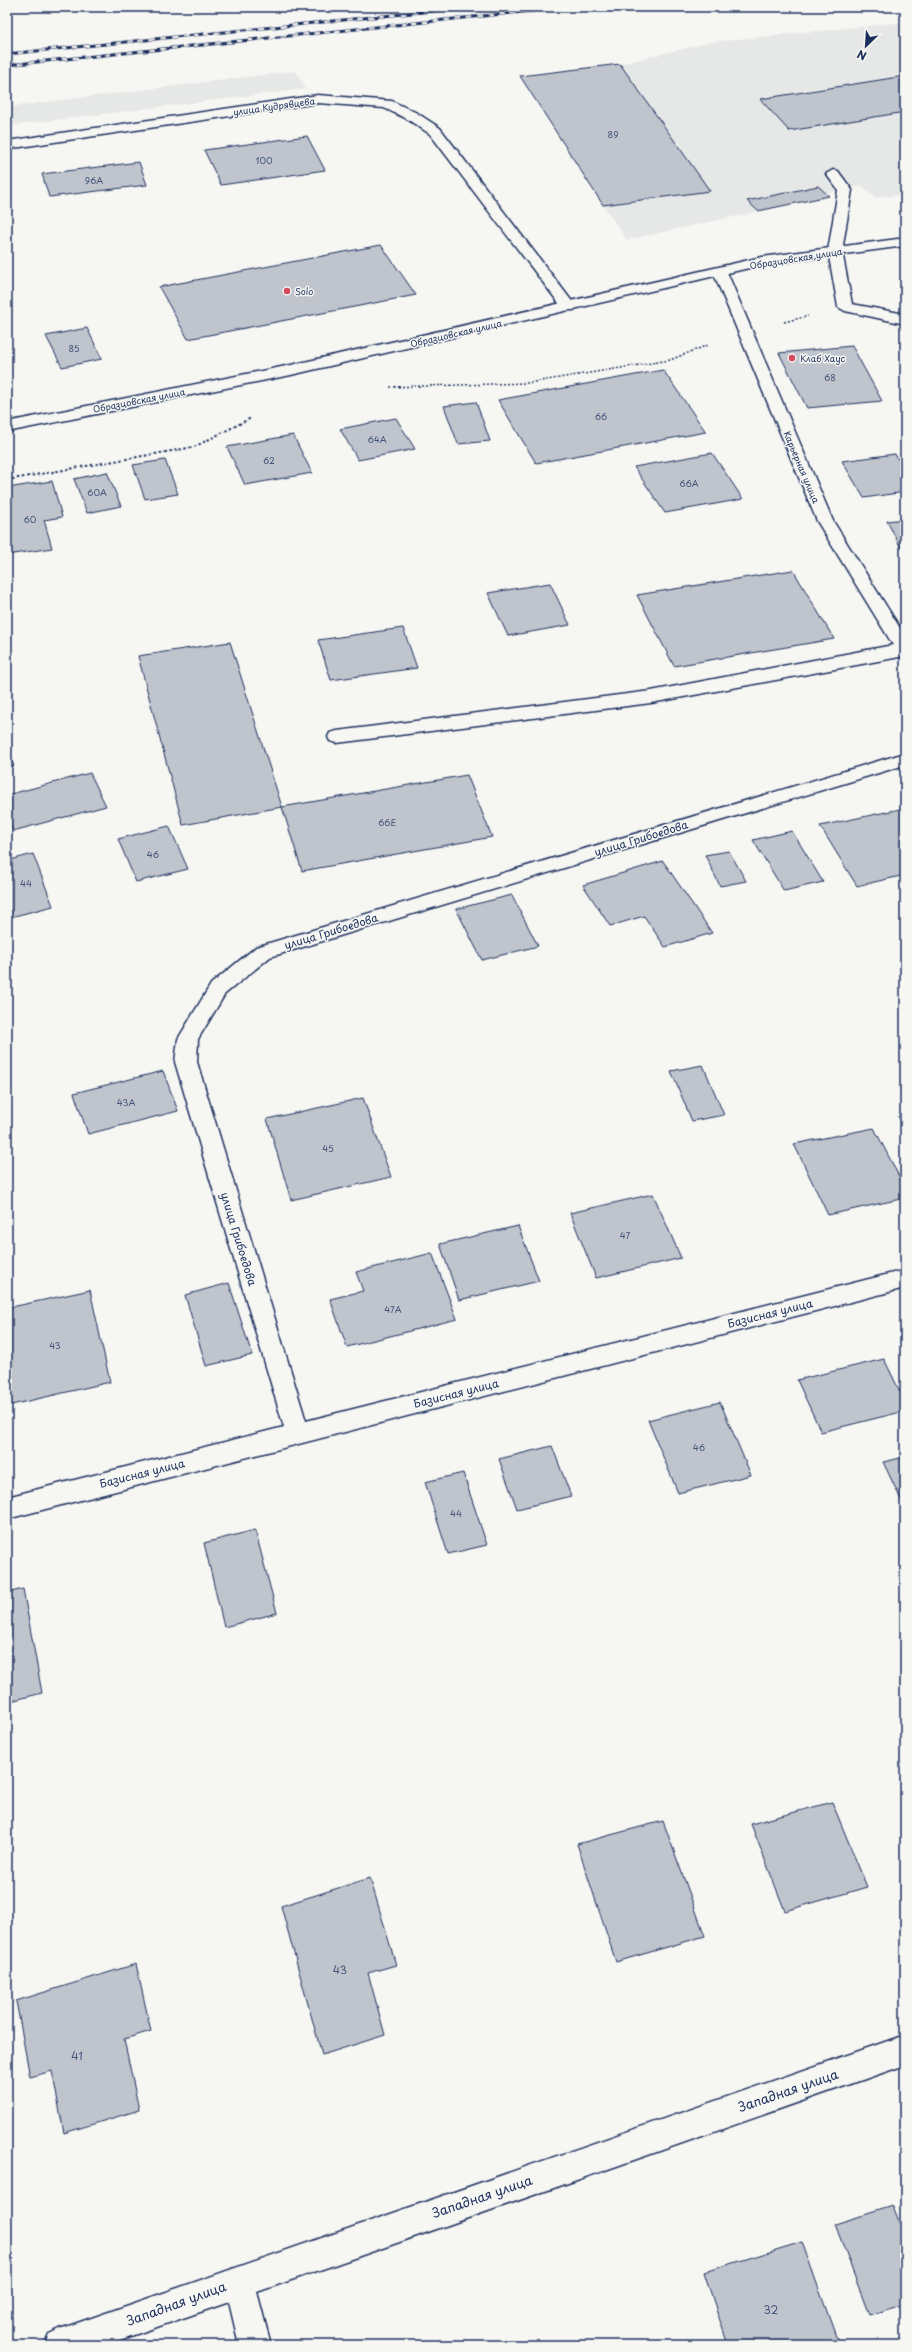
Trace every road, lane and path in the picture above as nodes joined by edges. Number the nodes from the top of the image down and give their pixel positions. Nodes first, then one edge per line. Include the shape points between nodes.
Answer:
1 (7, 145) edge
2 (833, 174) dead end
3 (905, 242) edge
4 (835, 251) junction
5 (720, 272) junction
6 (569, 307) junction
7 (905, 319) edge
8 (670, 360) dead end
9 (389, 387) dead end
10 (257, 414) dead end
11 (7, 427) edge
12 (7, 480) edge
13 (904, 650) edge
14 (337, 737) dead end
15 (905, 760) edge
16 (905, 1279) edge
17 (298, 1434) junction
18 (7, 1508) edge
19 (905, 2050) edge
20 (239, 2281) junction
21 (60, 2345) edge
22 (255, 2345) edge

1 - 6 street, улица Кудрявцева via 318,99 386,104 412,116 435,131
2 - 4 street via 845,190
3 - 4 street, Образцовская улица
4 - 5 street, Образцовская улица via 762,261
4 - 7 street via 845,307
5 - 6 street, Образцовская улица
5 - 13 street, Карьерная улица via 825,521
6 - 11 street, Образцовская улица via 291,370
8 - 9 path via 528,383
10 - 12 path via 194,447
13 - 14 street via 651,697
15 - 17 street, улица Грибоедова via 263,952 218,989 188,1039 186,1062
16 - 17 street, Базисная улица
17 - 18 street, Базисная улица
19 - 20 street, Западная улица
20 - 21 street, Западная улица
20 - 22 street

